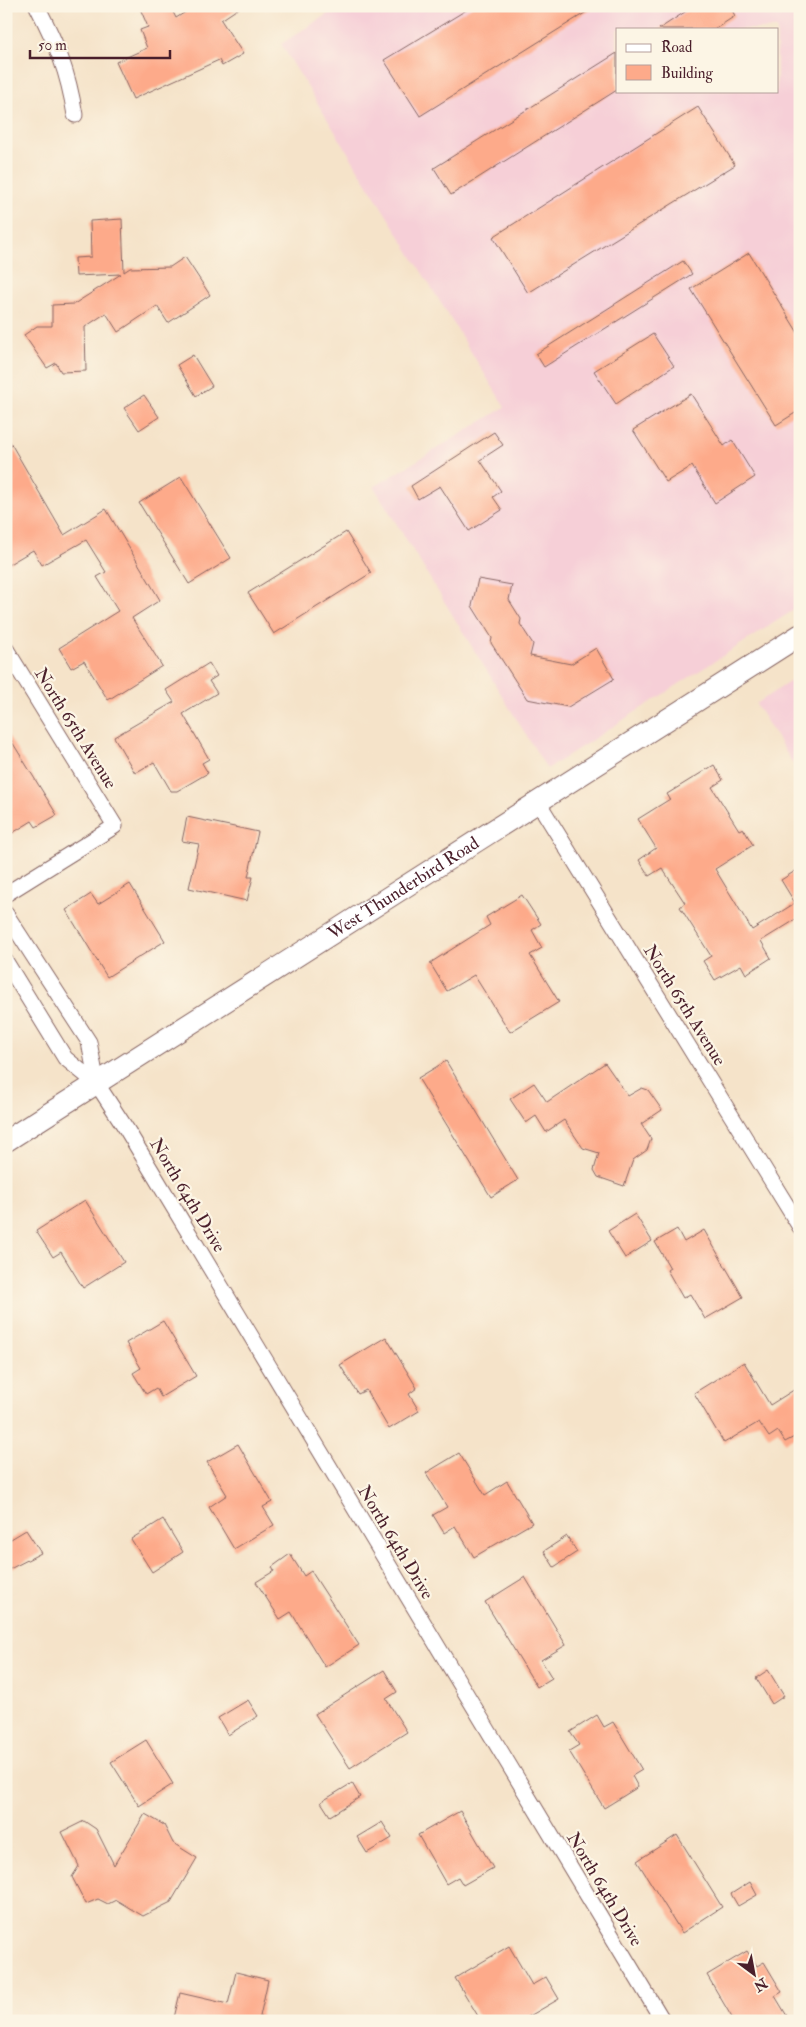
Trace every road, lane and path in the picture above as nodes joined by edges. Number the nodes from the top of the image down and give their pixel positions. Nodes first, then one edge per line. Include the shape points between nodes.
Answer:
1 (37, 6) edge
2 (75, 115) dead end
3 (800, 635) edge
4 (6, 649) edge
5 (538, 802) junction
6 (6, 894) edge
7 (6, 914) edge
8 (6, 962) edge
9 (44, 974) junction
10 (22, 988) junction
11 (96, 1084) junction
12 (6, 1142) edge
13 (800, 1227) edge
14 (663, 2021) edge

1 - 2 street via 58,47 69,78
3 - 5 main road, West Thunderbird Road
4 - 6 street, North 65th Avenue via 115,826
5 - 11 main road, West Thunderbird Road
5 - 13 street, North 65th Avenue
7 - 9 street, North 64th Drive
8 - 10 street, North 64th Drive
9 - 10 street
9 - 11 street, North 64th Drive via 89,1042
10 - 11 street, North 64th Drive via 66,1058
11 - 12 main road, West Thunderbird Road
11 - 14 street, North 64th Drive via 127,1130

